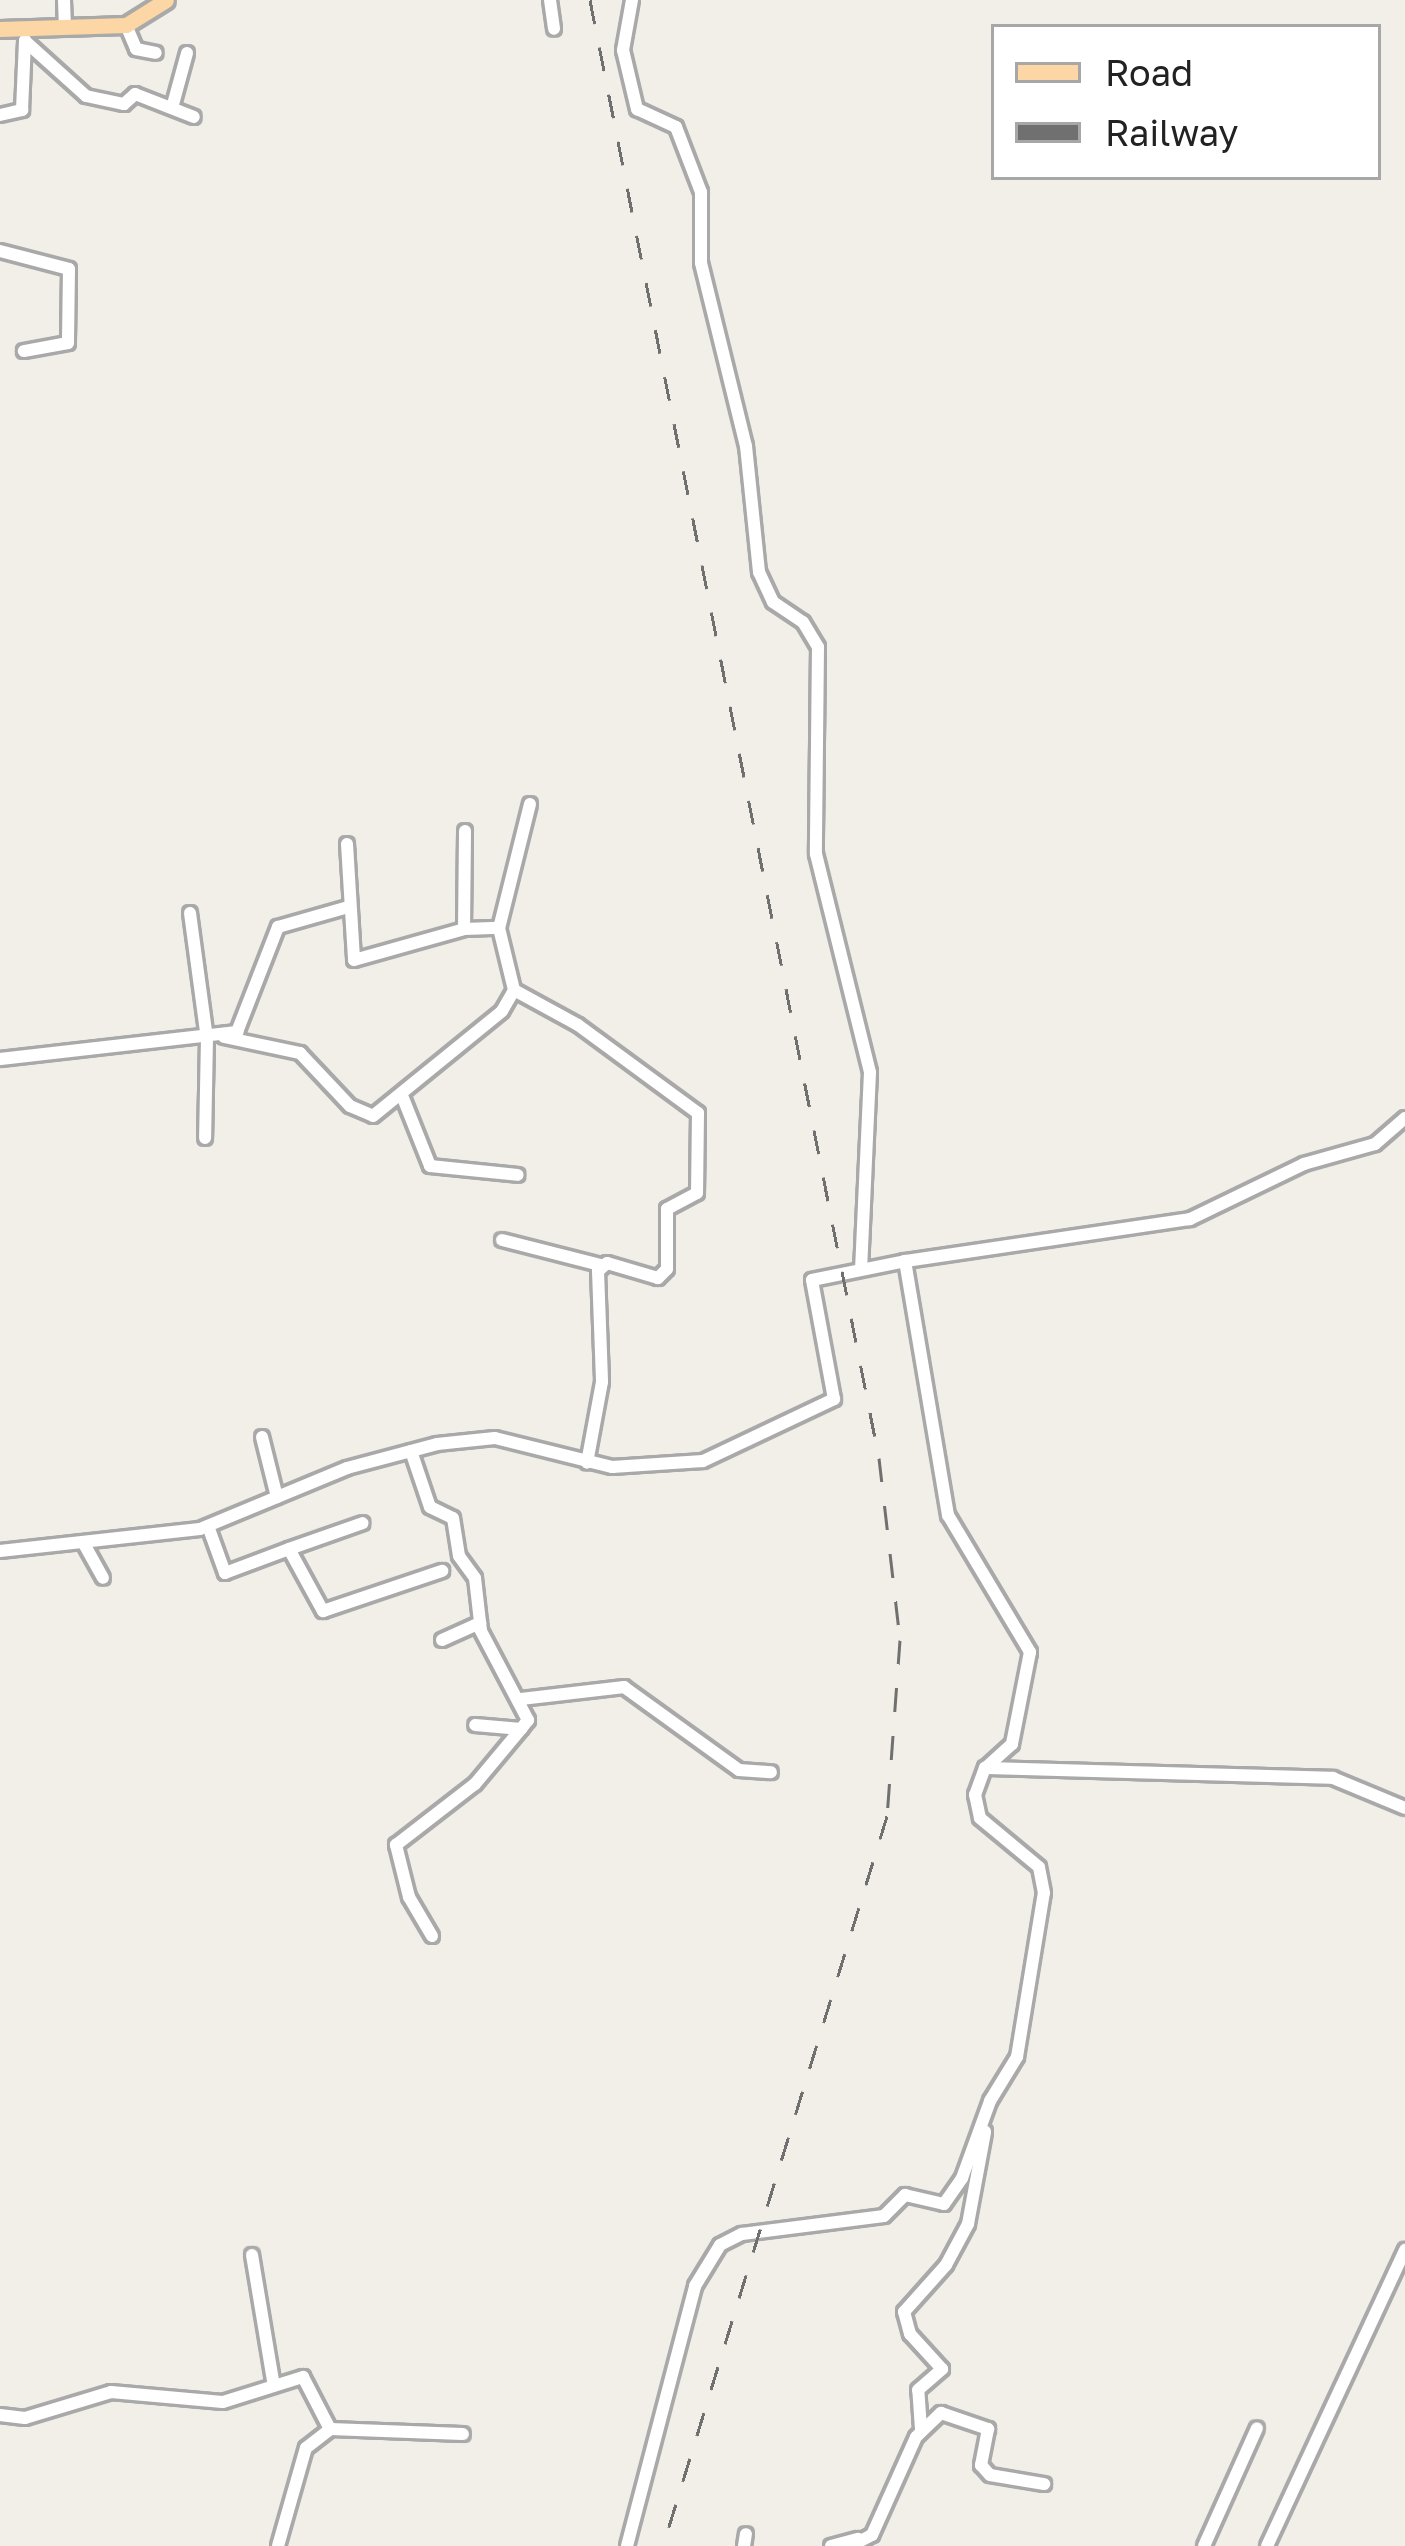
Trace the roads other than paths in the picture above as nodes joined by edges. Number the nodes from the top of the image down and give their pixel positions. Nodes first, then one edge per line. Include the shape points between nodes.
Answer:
1 (64, 0) edge
2 (166, 0) edge
3 (550, 0) edge
4 (632, 0) edge
5 (126, 25) junction
6 (65, 28) junction
7 (0, 29) edge
8 (554, 29) dead end
9 (24, 34) junction
10 (156, 52) dead end
11 (187, 52) dead end
12 (172, 108) junction
13 (0, 115) edge
14 (194, 117) dead end
15 (0, 251) edge
16 (24, 351) dead end
17 (530, 804) dead end
18 (466, 831) dead end
19 (347, 844) dead end
20 (348, 907) junction
21 (190, 913) dead end
22 (499, 928) junction
23 (464, 929) junction
24 (514, 990) junction
25 (212, 1037) junction
26 (0, 1058) edge
27 (403, 1098) junction
28 (1405, 1118) edge
29 (205, 1138) dead end
30 (518, 1175) dead end
31 (502, 1240) dead end
32 (905, 1261) junction
33 (600, 1264) junction
34 (861, 1268) junction
35 (262, 1437) dead end
36 (411, 1450) junction
37 (586, 1463) junction
38 (277, 1497) junction
39 (364, 1522) dead end
40 (208, 1526) junction
41 (83, 1542) junction
42 (289, 1549) junction
43 (0, 1551) edge
44 (442, 1571) dead end
45 (103, 1578) dead end
46 (480, 1623) junction
47 (442, 1640) dead end
48 (521, 1699) junction
49 (475, 1725) dead end
50 (521, 1729) junction
51 (985, 1768) junction
52 (771, 1772) dead end
53 (1405, 1808) edge
54 (432, 1936) dead end
55 (987, 2113) junction
56 (1405, 2250) edge
57 (252, 2255) dead end
58 (273, 2381) junction
59 (0, 2415) edge
60 (1257, 2428) dead end
61 (329, 2429) junction
62 (921, 2429) junction
63 (463, 2434) dead end
64 (1044, 2484) dead end
65 (855, 2542) edge
66 (278, 2546) edge
67 (627, 2546) edge
68 (831, 2546) edge
69 (1204, 2546) edge
70 (1267, 2546) edge

1 - 6 street
2 - 5 main road
3 - 8 street
4 - 34 street via 623,50 637,110 676,127 701,192 700,263 746,446 759,572 773,602 813,632 818,647 816,854 870,1072
5 - 6 main road
5 - 10 street via 136,49
6 - 9 main road
7 - 9 main road
9 - 12 street via 86,96 124,104 136,94
9 - 13 street via 22,110
11 - 12 street
12 - 14 street
15 - 16 street via 69,269 68,343
17 - 22 street
18 - 23 street
19 - 20 street
20 - 23 street via 355,959
20 - 25 street via 278,927 248,992 243,1026
21 - 25 street
22 - 23 street
22 - 24 street
24 - 27 street via 502,1011 433,1060
24 - 33 street via 578,1024 698,1113 697,1193 667,1209 667,1269 658,1278
25 - 26 street
25 - 27 street via 300,1053 363,1114
25 - 29 street
27 - 30 street via 430,1166
28 - 32 street via 1376,1144 1304,1164 1190,1220
31 - 33 street
32 - 34 street
32 - 51 street via 948,1515 1030,1652 1012,1744
33 - 37 street via 602,1382
34 - 37 street via 811,1285 834,1399 703,1461
35 - 38 street
36 - 37 street via 495,1438
36 - 38 street
36 - 46 street via 430,1507 453,1518 459,1556 475,1578
38 - 40 street
39 - 42 street
40 - 41 street
40 - 42 street via 226,1573
41 - 43 street
41 - 45 street
42 - 44 street via 322,1611
46 - 47 street
46 - 48 street
48 - 50 street via 528,1720
48 - 52 street via 624,1687 739,1770
49 - 50 street
50 - 54 street via 476,1784 396,1845 409,1897
51 - 53 street via 1333,1778
51 - 55 street via 975,1795 980,1818 1044,1875 1017,2057
55 - 62 street via 968,2224 946,2265 904,2312 910,2335 942,2369 915,2398
55 - 67 street via 948,2202 905,2195 884,2216 742,2234 720,2245 695,2286
56 - 70 street
57 - 58 street
58 - 59 street via 224,2402 111,2392 25,2418
58 - 61 street via 303,2377
60 - 69 street
61 - 63 street
61 - 66 street via 306,2448
62 - 64 street via 941,2413 976,2422 988,2429 981,2465 990,2475
62 - 65 street via 880,2522
65 - 68 street via 843,2537

